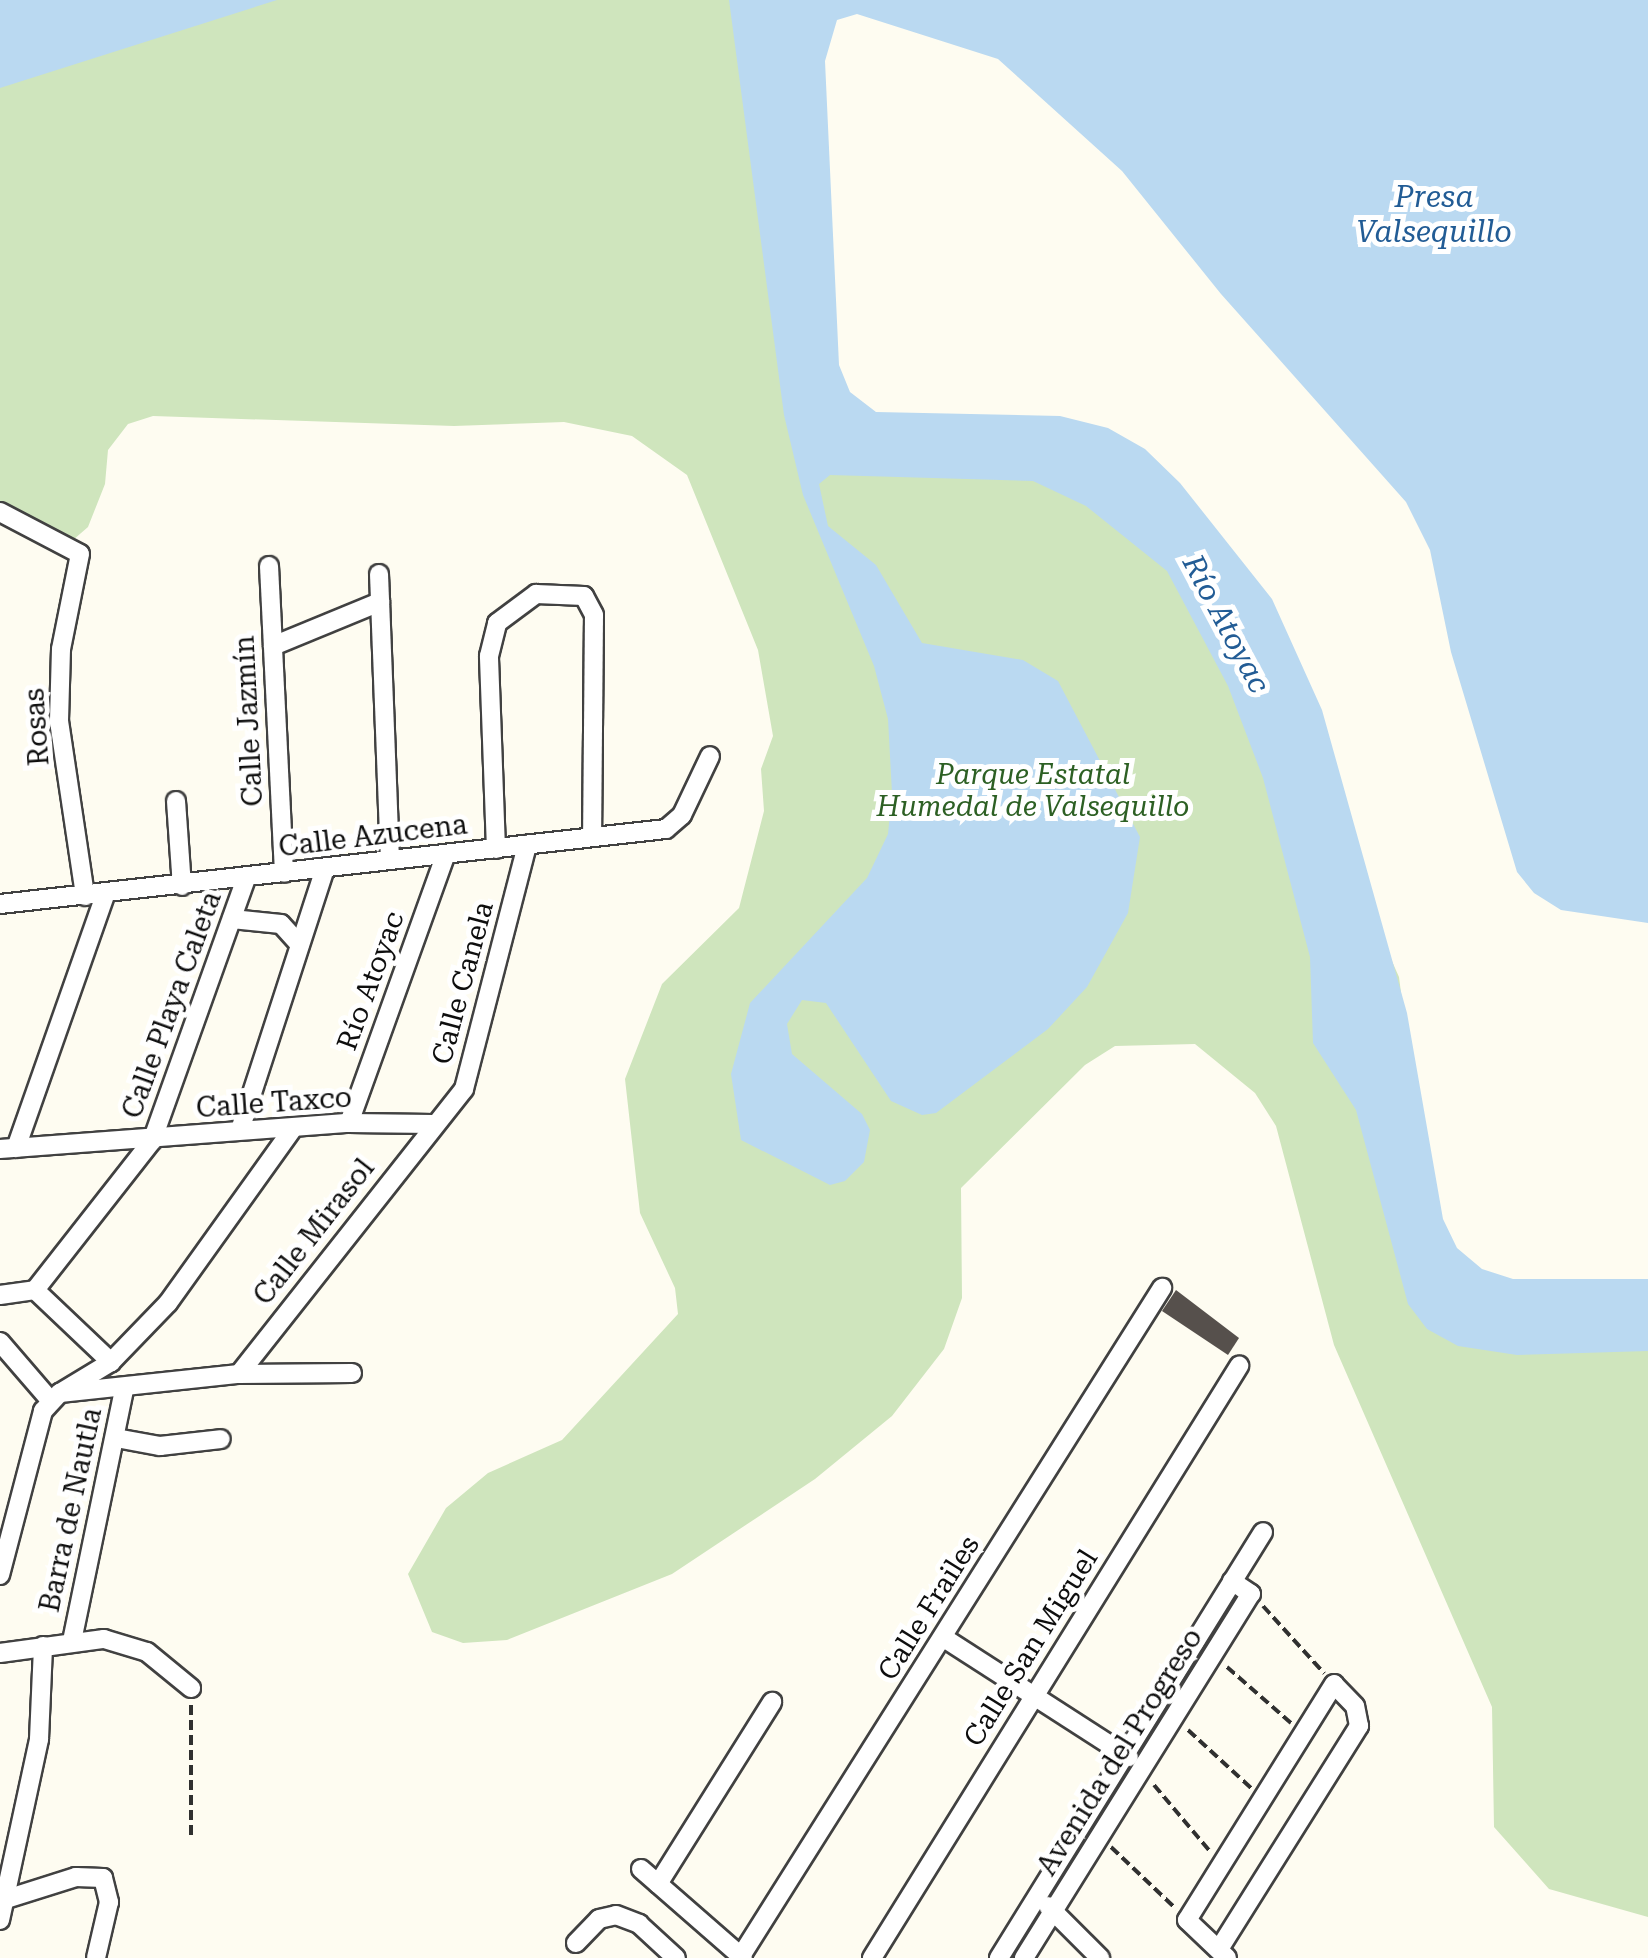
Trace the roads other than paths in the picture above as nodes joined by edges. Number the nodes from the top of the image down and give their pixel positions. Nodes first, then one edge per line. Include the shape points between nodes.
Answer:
1 (0, 512) edge
2 (269, 566) dead end
3 (379, 574) dead end
4 (380, 602) junction
5 (273, 646) junction
6 (710, 756) dead end
7 (176, 800) dead end
8 (592, 836) junction
9 (527, 845) junction
10 (496, 849) junction
11 (445, 857) junction
12 (390, 860) junction
13 (326, 868) junction
14 (284, 872) junction
15 (246, 879) junction
16 (182, 886) junction
17 (106, 895) junction
18 (85, 896) junction
19 (0, 904) edge
20 (232, 918) junction
21 (300, 945) junction
22 (350, 1123) junction
23 (434, 1124) junction
24 (294, 1127) junction
25 (240, 1130) junction
26 (152, 1141) junction
27 (8, 1149) edge
28 (1162, 1288) dead end
29 (35, 1290) junction
30 (0, 1294) edge
31 (0, 1342) edge
32 (110, 1362) junction
33 (1239, 1366) dead end
34 (352, 1373) dead end
35 (239, 1374) junction
36 (124, 1390) junction
37 (55, 1396) junction
38 (116, 1438) junction
39 (221, 1439) dead end
40 (1264, 1532) dead end
41 (0, 1575) edge
42 (1232, 1581) junction
43 (944, 1638) junction
44 (72, 1641) junction
45 (43, 1646) junction
46 (0, 1653) edge
47 (191, 1688) road end
48 (1033, 1697) junction
49 (772, 1702) dead end
50 (1123, 1751) junction
51 (1140, 1768) junction
52 (641, 1869) dead end
53 (658, 1884) junction
54 (1037, 1895) junction
55 (2, 1900) edge
56 (1053, 1911) junction
57 (0, 1920) edge
58 (576, 1942) dead end
59 (1224, 1952) edge
60 (742, 1957) edge
61 (96, 1958) edge
62 (676, 1958) edge
63 (872, 1958) edge
64 (999, 1958) edge
65 (1024, 1958) edge
66 (1100, 1958) edge

1 - 18 street, Rosas via 80,554 61,649 59,721
2 - 5 street, Calle Jazmín
3 - 4 street
4 - 5 street
4 - 12 street
5 - 14 street, Calle Jazmín
6 - 8 street, Calle Azucena via 675,824
7 - 16 street
8 - 9 street, Calle Azucena
8 - 10 street via 591,602 574,594 536,594 496,623 490,656
9 - 10 street, Calle Azucena
9 - 23 street, Calle Canela via 464,1088
10 - 11 street, Calle Azucena
11 - 12 street, Calle Azucena
11 - 22 street, Río Atoyac
12 - 13 street, Calle Azucena
13 - 14 street, Calle Azucena
13 - 21 street
14 - 15 street, Calle Azucena
15 - 16 street, Calle Azucena
15 - 20 street, Calle Playa Caleta
16 - 17 street, Calle Azucena
17 - 18 street, Calle Azucena
17 - 27 street
18 - 19 street, Calle Azucena
20 - 21 street via 281,924
20 - 26 street, Calle Playa Caleta
21 - 25 street
22 - 23 street, Calle Taxco
22 - 24 street, Calle Taxco
23 - 35 street, Calle Mirasol
24 - 25 street, Calle Taxco
24 - 32 street via 142,1336
25 - 26 street, Calle Taxco
26 - 27 street, Calle Taxco
26 - 29 street, Calle Playa Caleta
28 - 43 street, Calle Frailes
29 - 30 street
29 - 32 street
31 - 37 street
32 - 37 street
33 - 48 street, Calle San Miguel
34 - 35 street
35 - 36 street
36 - 37 street
36 - 38 street, Barra de Nautla
37 - 41 street, Barra de Nautla
38 - 39 street via 160,1446
38 - 44 street, Barra de Nautla
40 - 42 street, Avenida del Progreso
42 - 50 street, Avenida del Progreso
42 - 51 street, Avenida del Progreso via 1251,1594
43 - 48 street
43 - 60 street, Calle Frailes
44 - 45 street
44 - 47 street via 126,1643
45 - 46 street
45 - 55 street via 38,1739
48 - 50 street
48 - 63 street, Calle San Miguel
49 - 53 street
50 - 51 street
50 - 54 street, Avenida del Progreso
51 - 56 street, Avenida del Progreso
52 - 53 street
53 - 60 street
54 - 56 street
54 - 64 street, Avenida del Progreso
55 - 57 street
55 - 61 street via 76,1877 103,1878 109,1902
56 - 65 street, Avenida del Progreso
56 - 66 street
58 - 62 street via 598,1919 616,1915 639,1924
59 - 59 street via 1359,1726 1355,1706 1334,1684 1187,1920

